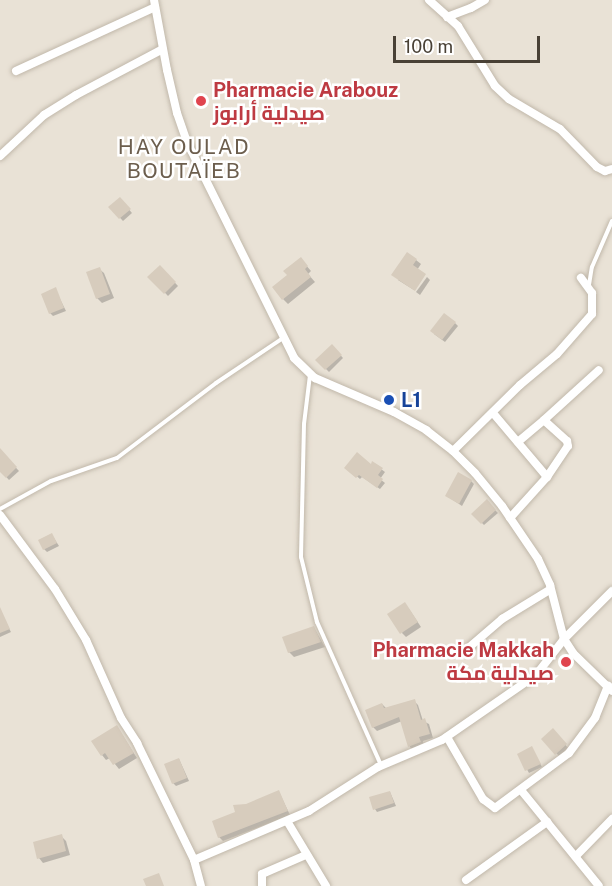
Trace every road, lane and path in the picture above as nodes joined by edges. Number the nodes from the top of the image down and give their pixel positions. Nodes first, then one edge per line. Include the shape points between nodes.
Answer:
1 (429, 0) edge
2 (485, 0) edge
3 (155, 4) edge
4 (447, 16) junction
5 (163, 49) junction
6 (16, 71) dead end
7 (0, 156) edge
8 (612, 169) edge
9 (612, 221) edge
10 (580, 278) dead end
11 (588, 286) junction
12 (283, 338) junction
13 (599, 370) dead end
14 (310, 374) junction
15 (493, 413) junction
16 (544, 420) junction
17 (518, 442) junction
18 (453, 451) junction
19 (548, 477) junction
20 (0, 509) edge
21 (0, 514) edge
22 (510, 518) junction
23 (551, 589) junction
24 (612, 591) edge
25 (564, 639) junction
26 (466, 650) dead end
27 (610, 689) edge
28 (447, 737) junction
29 (381, 766) junction
30 (521, 790) junction
31 (287, 821) junction
32 (611, 821) edge
33 (546, 822) junction
34 (306, 855) junction
35 (576, 856) junction
36 (194, 860) junction
37 (466, 880) dead end
38 (201, 886) edge
39 (262, 886) edge
40 (326, 886) edge
41 (599, 886) edge

1 - 4 street
2 - 4 street
3 - 5 street
3 - 6 street
4 - 8 street via 458,26 495,86 509,99 560,129 597,168
5 - 7 street via 75,94 44,115
5 - 12 street via 187,142
9 - 11 lane
10 - 11 street
11 - 15 street via 592,314 557,354
12 - 14 street via 294,358
12 - 20 lane via 117,458 51,481
13 - 16 street
14 - 18 street via 394,412
14 - 29 lane via 304,424 301,557 317,622
15 - 17 street
15 - 18 street
16 - 17 street
16 - 19 street via 568,446
17 - 19 street
18 - 22 street
19 - 22 street
21 - 36 street via 77,624
22 - 23 street via 538,559
23 - 25 street
23 - 26 street via 510,614
24 - 25 street
25 - 27 street
25 - 28 street via 536,675
27 - 30 street via 595,718 568,753
28 - 29 street
28 - 30 street via 491,808
29 - 31 street
30 - 33 street
31 - 34 street
31 - 36 street
32 - 35 street
33 - 35 street
33 - 37 street
34 - 39 street via 262,874
34 - 40 street
35 - 41 street
36 - 38 street

